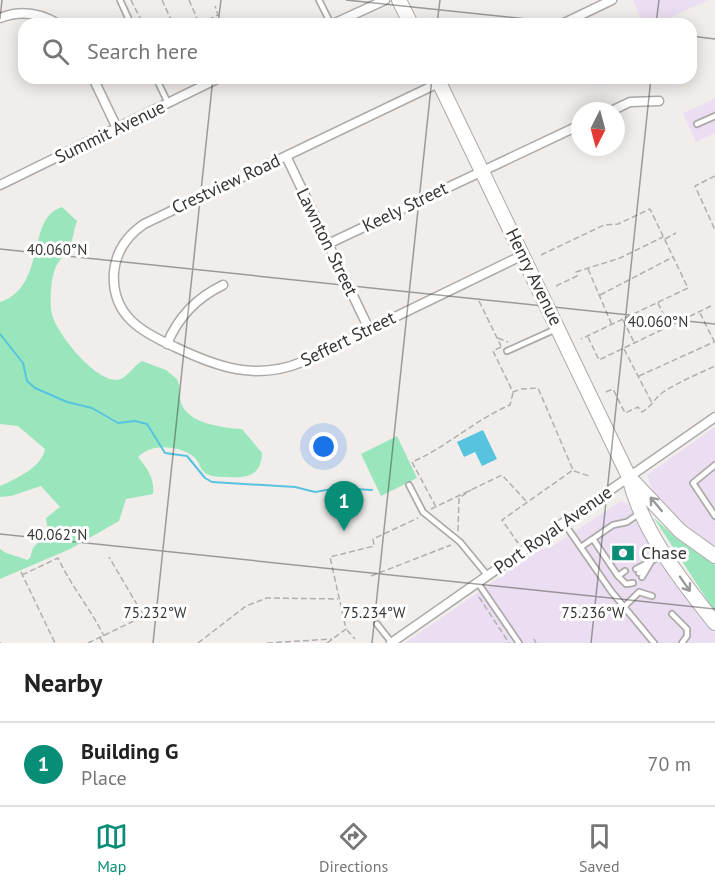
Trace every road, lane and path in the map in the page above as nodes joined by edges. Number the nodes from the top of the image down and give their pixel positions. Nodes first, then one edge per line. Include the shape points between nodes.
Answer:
1 (120, 0) edge
2 (131, 0) edge
3 (162, 0) edge
4 (189, 0) edge
5 (319, 0) edge
6 (385, 0) edge
7 (399, 0) edge
8 (612, 0) edge
9 (215, 6) dead end
10 (0, 18) edge
11 (46, 18) edge
12 (128, 18) edge
13 (140, 18) edge
14 (170, 18) edge
15 (197, 18) edge
16 (212, 18) edge
17 (329, 18) edge
18 (345, 18) edge
19 (408, 18) edge
20 (574, 18) edge
21 (96, 84) edge
22 (159, 84) edge
23 (207, 84) edge
24 (434, 84) edge
25 (444, 84) edge
26 (659, 100) dead end
27 (168, 103) junction
28 (625, 104) edge
29 (715, 116) edge
30 (697, 124) dead end
31 (117, 128) junction
32 (571, 129) edge
33 (286, 156) junction
34 (482, 171) junction
35 (715, 176) edge
36 (0, 185) edge
37 (715, 216) edge
38 (710, 218) junction
39 (715, 230) edge
40 (676, 233) dead end
41 (664, 238) junction
42 (328, 244) junction
43 (523, 255) junction
44 (541, 255) dead end
45 (673, 257) junction
46 (587, 268) junction
47 (223, 285) dead end
48 (556, 286) dead end
49 (600, 295) junction
50 (480, 301) dead end
51 (657, 302) junction
52 (711, 306) dead end
53 (700, 312) junction
54 (622, 319) junction
55 (612, 325) junction
56 (669, 327) junction
57 (558, 328) junction
58 (369, 329) junction
59 (587, 336) junction
60 (497, 337) junction
61 (581, 339) dead end
62 (634, 343) junction
63 (715, 343) edge
64 (167, 344) junction
65 (502, 347) junction
66 (624, 348) junction
67 (507, 351) dead end
68 (715, 366) edge
69 (639, 376) junction
70 (513, 392) junction
71 (606, 392) dead end
72 (652, 404) junction
73 (715, 418) edge
74 (715, 465) edge
75 (573, 470) junction
76 (589, 476) dead end
77 (629, 477) junction
78 (409, 485) dead end
79 (458, 497) junction
80 (527, 503) junction
81 (436, 507) junction
82 (428, 511) dead end
83 (640, 513) junction
84 (421, 516) dead end
85 (715, 516) edge
86 (564, 523) junction
87 (458, 535) dead end
88 (593, 539) junction
89 (456, 543) dead end
90 (518, 543) dead end
91 (581, 547) junction
92 (665, 554) junction
93 (715, 556) edge
94 (109, 557) dead end
95 (651, 562) junction
96 (21, 572) dead end
97 (22, 575) junction
98 (371, 576) dead end
99 (488, 576) junction
100 (621, 579) junction
101 (477, 583) junction
102 (484, 593) junction
103 (652, 596) dead end
104 (339, 599) junction
105 (624, 606) junction
106 (672, 614) dead end
107 (715, 623) edge
108 (377, 624) dead end
109 (346, 629) junction
110 (104, 636) junction
111 (100, 637) junction
112 (315, 638) junction
113 (333, 639) junction
114 (355, 639) dead end
115 (534, 639) dead end
116 (295, 640) junction
117 (395, 642) edge
118 (55, 643) edge
119 (88, 643) edge
120 (103, 643) edge
121 (198, 643) edge
122 (267, 643) edge
123 (298, 643) edge
124 (311, 643) edge
125 (327, 643) edge
126 (509, 643) edge
127 (519, 643) edge
128 (536, 643) edge
129 (654, 643) edge
130 (682, 643) edge

1 - 12 lane
2 - 13 path
3 - 14 path
4 - 15 path
5 - 17 lane
6 - 18 street
7 - 19 main road
8 - 20 street
9 - 16 path via 218,15
10 - 11 street via 27,14
21 - 31 street
22 - 27 lane
23 - 27 street, Summit Avenue
24 - 33 street, Crestview Road
25 - 34 main road, Henry Avenue
26 - 28 street
27 - 31 street, Summit Avenue
29 - 30 lane
31 - 36 street, Summit Avenue
32 - 34 street, Keely Street
33 - 42 street, Lawnton Street
33 - 64 street, Crestview Road via 144,224 121,248 114,275 122,310 137,328
34 - 42 street, Keely Street
34 - 43 main road, Henry Avenue
35 - 38 path via 695,186
37 - 38 path
38 - 39 path
40 - 41 path
41 - 44 path via 650,209 618,224 603,225
41 - 45 path
41 - 46 path
42 - 58 street, Lawnton Street
43 - 57 main road, Henry Avenue
43 - 58 street, Seffert Street
45 - 49 path
45 - 51 path via 688,288
46 - 48 path
46 - 49 path
47 - 64 street via 189,309 177,322
49 - 55 path
50 - 60 path
51 - 54 path
51 - 56 path
52 - 53 path
53 - 56 path
53 - 63 path
54 - 55 path
54 - 62 path
55 - 59 path
56 - 62 path
57 - 67 lane
57 - 77 main road, Henry Avenue
58 - 64 street, Seffert Street via 296,364 257,372 218,367
59 - 61 path
59 - 66 path via 599,360
60 - 65 path
60 - 65 path via 509,344
62 - 66 path
63 - 69 path
65 - 70 path via 493,351
66 - 69 path
68 - 72 path via 665,391
69 - 72 path
70 - 75 path via 538,388
70 - 81 path via 510,405 478,420 443,443 439,450 412,462
71 - 72 path via 613,389 625,413 638,406 642,412
73 - 77 street, Port Royal Avenue
74 - 85 lane via 693,483
75 - 76 path
75 - 80 path
77 - 83 main road, Henry Avenue
77 - 86 street, Port Royal Avenue
93 -> 77 main road, Henry Avenue via 680,531
78 - 99 lane via 423,512 459,542
79 - 80 path via 502,475
79 - 81 path
79 - 87 path
80 - 90 path via 502,520
81 - 82 path
83 - 88 lane
83 - 92 main road, Henry Avenue
84 - 104 path via 373,539 374,546 330,557
86 - 91 lane
86 - 99 street, Port Royal Avenue
88 - 91 lane
88 - 100 lane
89 - 98 path
91 - 105 lane
92 - 95 lane
92 -> 107 main road, Henry Avenue
94 - 110 path via 142,613 140,618
95 - 95 lane via 637,571
96 - 97 path
97 - 110 path via 58,558 70,585 86,602
97 - 118 path
99 - 101 street, Port Royal Avenue
100 - 100 lane via 629,577
101 - 102 lane
101 - 117 street, Port Royal Avenue
102 - 126 path via 477,598
102 - 127 lane
103 - 105 lane via 639,592
104 - 109 path
104 - 121 path via 267,598 246,606
105 - 129 lane
106 - 130 lane via 687,629
108 - 117 lane
109 - 113 path
109 - 114 path
110 - 111 path
111 - 119 path
111 - 120 path
112 - 113 path
112 - 116 path
112 - 124 path
113 - 125 path
115 - 128 path
116 - 122 path
116 - 123 path

